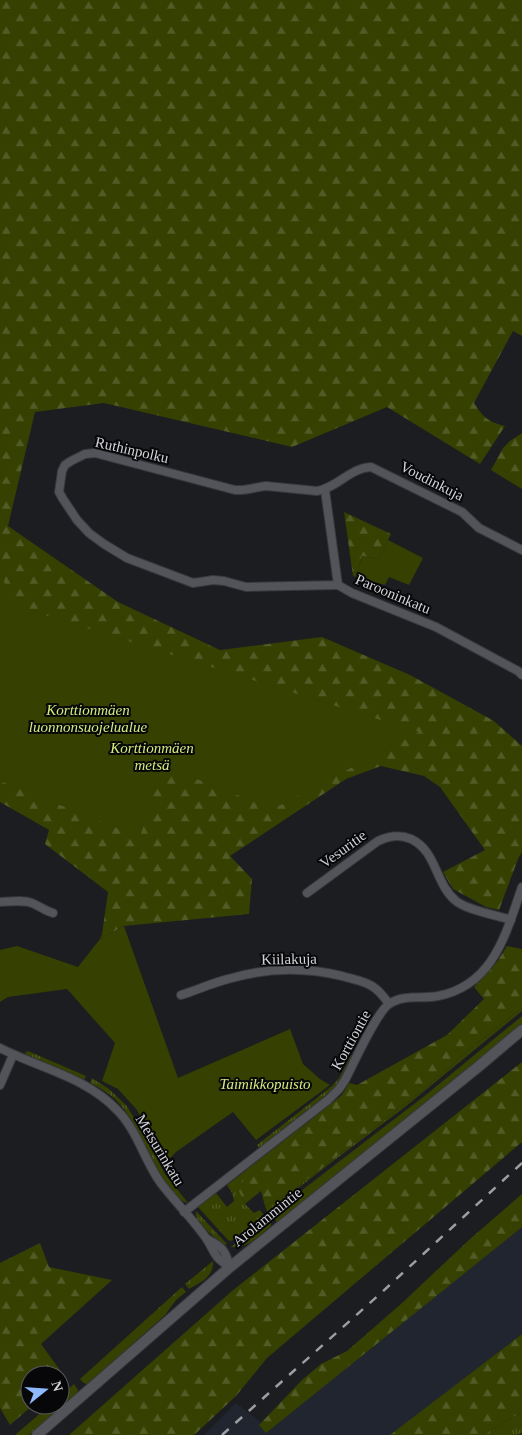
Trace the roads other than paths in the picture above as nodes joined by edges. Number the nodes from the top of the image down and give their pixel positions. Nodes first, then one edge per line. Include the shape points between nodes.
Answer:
1 (325, 490) junction
2 (522, 550) edge
3 (338, 585) junction
4 (521, 670) edge
5 (522, 887) edge
6 (307, 892) dead end
7 (0, 902) edge
8 (53, 913) dead end
9 (511, 920) junction
10 (181, 995) dead end
11 (389, 1004) junction
12 (522, 1030) edge
13 (0, 1048) edge
14 (13, 1055) junction
15 (0, 1086) edge
16 (184, 1212) junction
17 (230, 1266) junction
18 (36, 1435) edge

1 - 2 street, Voudinkuja via 359,469 371,467 462,512 479,528
1 - 3 street, Parooninkatu
1 - 3 street, Ruthinpolku via 266,486 235,490 85,454 65,465 59,492 77,520 104,544 127,558 193,583 213,580 246,587
3 - 4 street, Parooninkatu via 436,627
5 - 9 street, Korttiontie
6 - 9 street, Vesuritie via 378,841 396,835 423,847 456,900
7 - 8 street via 28,902
9 - 11 street, Korttiontie via 496,955 473,981 439,996 396,1000
10 - 11 street, Kiilakuja via 259,972 303,970 370,984
11 - 16 street, Korttiontie via 377,1018 334,1095
12 - 17 street, Arolammintie
13 - 14 street, Metsurinkatu
14 - 15 street
14 - 16 street, Metsurinkatu via 85,1085 106,1098 126,1119 160,1181
16 - 17 street, Metsurinkatu via 207,1239 219,1260
17 - 18 street, Arolammintie

